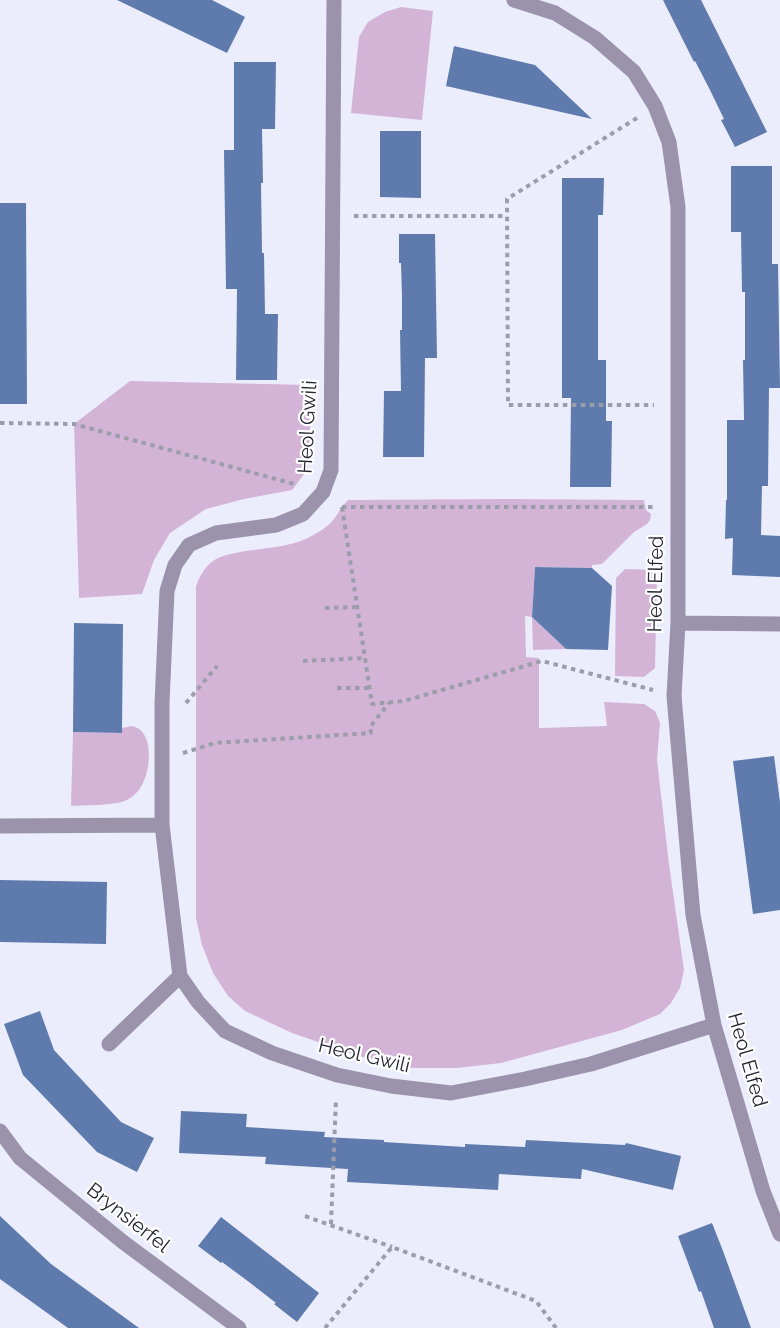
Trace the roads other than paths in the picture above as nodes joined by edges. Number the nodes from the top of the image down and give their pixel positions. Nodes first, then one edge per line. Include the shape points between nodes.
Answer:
1 (334, 0) edge
2 (514, 0) edge
3 (678, 623) junction
4 (780, 624) edge
5 (162, 825) junction
6 (0, 826) edge
7 (180, 976) junction
8 (714, 1025) junction
9 (109, 1044) dead end
10 (0, 1131) edge
11 (780, 1234) edge
12 (239, 1328) edge

1 - 5 street, Heol Gwili via 331,470 323,492 303,514 276,525 216,533 189,545 175,565 167,591
2 - 3 street, Heol Elfed via 555,13 595,38 634,72 655,106 669,142 678,207
3 - 4 street
3 - 8 street, Heol Elfed via 674,696 693,915
5 - 6 street
5 - 7 street, Heol Gwili
7 - 8 street, Heol Gwili via 225,1031 272,1053 337,1075 451,1093 591,1064
7 - 9 street
8 - 11 street, Heol Elfed via 763,1191
10 - 12 street, Brynsierfel via 20,1158 123,1242

